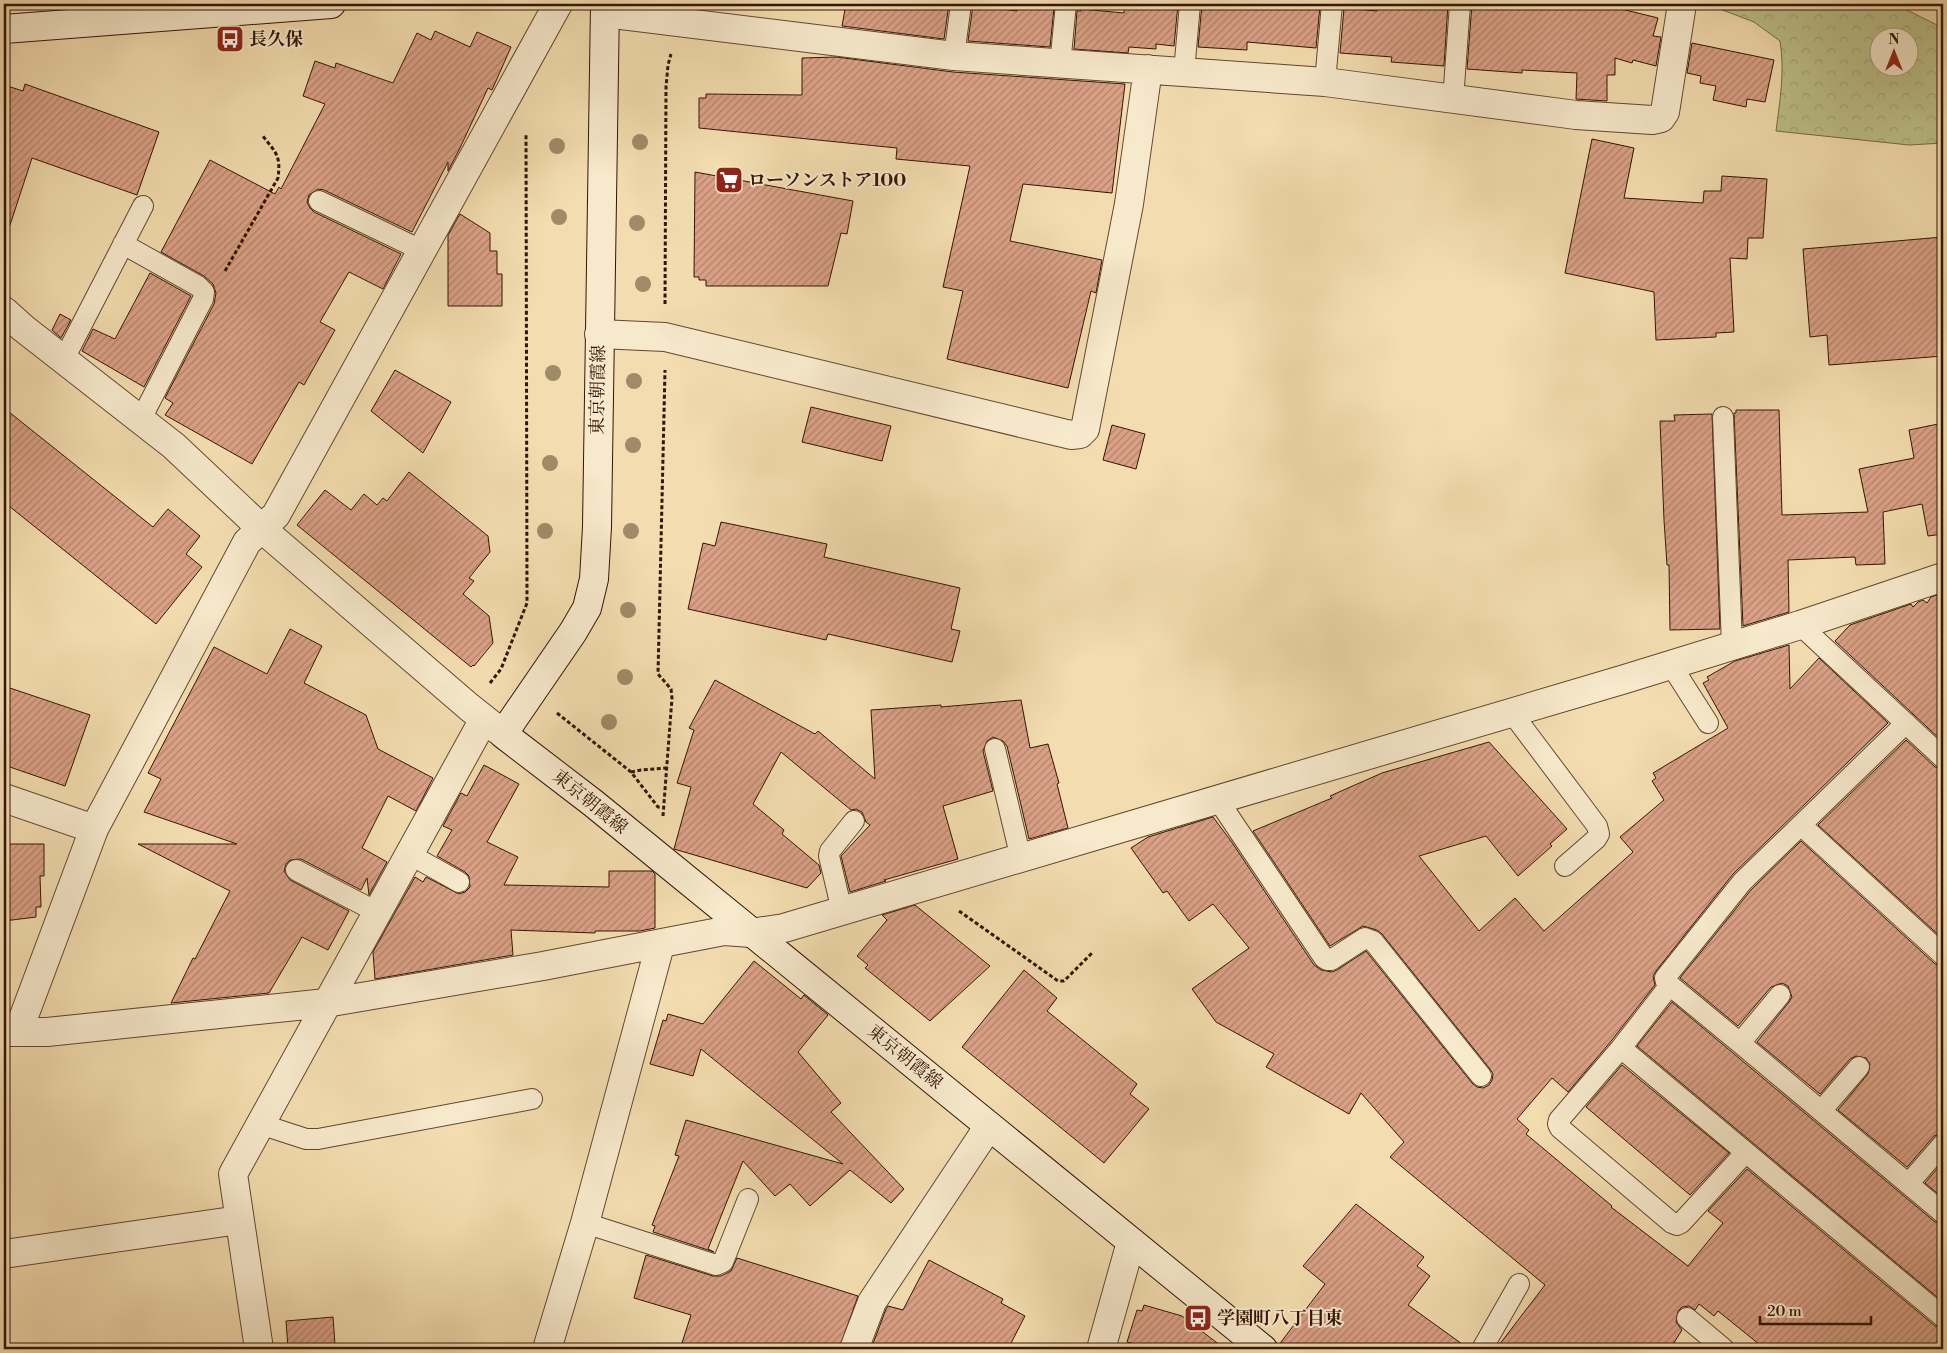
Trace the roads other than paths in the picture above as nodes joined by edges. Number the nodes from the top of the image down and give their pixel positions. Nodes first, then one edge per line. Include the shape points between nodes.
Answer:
1 (325, 4) edge
2 (558, 4) edge
3 (961, 4) edge
4 (1066, 4) edge
5 (1190, 4) edge
6 (1332, 4) edge
7 (1460, 4) edge
8 (1682, 4) edge
9 (605, 8) edge
10 (86, 13) edge
11 (4, 29) edge
12 (954, 56) junction
13 (1060, 65) junction
14 (1148, 69) junction
15 (1184, 72) junction
16 (1325, 82) junction
17 (1453, 100) junction
18 (319, 201) dead end
19 (144, 206) dead end
20 (123, 244) junction
21 (423, 251) junction
22 (4, 311) edge
23 (598, 334) junction
24 (64, 359) junction
25 (1723, 417) dead end
26 (141, 419) junction
27 (261, 528) junction
28 (1943, 577) edge
29 (1800, 625) junction
30 (1732, 645) junction
31 (1671, 665) junction
32 (1512, 713) junction
33 (485, 720) junction
34 (1906, 723) junction
35 (1708, 724) dead end
36 (994, 749) dead end
37 (1943, 758) edge
38 (4, 798) edge
39 (1218, 800) junction
40 (854, 821) dead end
41 (1802, 825) junction
42 (94, 829) junction
43 (409, 854) junction
44 (1021, 859) junction
45 (1565, 866) dead end
46 (296, 870) dead end
47 (459, 882) dead end
48 (842, 911) junction
49 (376, 912) junction
50 (751, 932) junction
51 (660, 945) junction
52 (1943, 955) edge
53 (1670, 986) junction
54 (1780, 995) dead end
55 (326, 1003) junction
56 (11, 1032) edge
57 (1740, 1043) junction
58 (1621, 1048) junction
59 (1859, 1067) dead end
60 (1481, 1076) dead end
61 (532, 1099) dead end
62 (1821, 1111) junction
63 (260, 1124) junction
64 (990, 1126) junction
65 (1943, 1144) edge
66 (1745, 1153) junction
67 (1908, 1184) junction
68 (748, 1200) dead end
69 (1943, 1213) edge
70 (239, 1220) junction
71 (585, 1223) junction
72 (1131, 1242) junction
73 (4, 1254) edge
74 (1519, 1284) dead end
75 (1943, 1317) edge
76 (1687, 1318) dead end
77 (258, 1349) edge
78 (548, 1349) edge
79 (854, 1349) edge
80 (1101, 1349) edge
81 (1262, 1349) edge
82 (1482, 1349) edge
83 (1724, 1349) edge

1 - 10 street
2 - 21 street
3 - 12 lane
4 - 13 lane
5 - 15 lane
6 - 16 lane
7 - 17 lane
8 - 17 street via 1665,112 1661,118 1576,114
9 - 12 street via 684,22
9 - 23 street, 東京朝霞線
10 - 11 street
12 - 13 street
13 - 14 street
14 - 15 street
14 - 23 street via 1129,204 1085,429 1080,434 1071,435 665,337
15 - 16 street
16 - 17 street
18 - 21 lane
19 - 20 lane
20 - 24 lane
20 - 26 lane via 204,292
21 - 27 street via 276,515
22 - 24 street
23 - 33 street, 東京朝霞線 via 594,579 586,608 532,693
24 - 26 street
25 - 30 lane
26 - 27 street
27 - 33 street
27 - 42 street via 247,542
28 - 29 street
29 - 30 street
29 - 34 lane
30 - 31 street
31 - 32 street
31 - 35 lane
32 - 39 street
32 - 45 lane via 1600,834
33 - 43 street
33 - 50 street, 東京朝霞線
34 - 37 lane
34 - 41 lane
36 - 44 lane
38 - 42 street
39 - 44 street
39 - 60 lane via 1324,958 1331,960 1365,938 1373,940
40 - 48 lane via 829,856
41 - 52 lane
41 - 53 lane via 1742,882 1666,975
42 - 56 street
43 - 47 lane
43 - 49 street
44 - 48 street
46 - 49 lane
48 - 50 street via 784,928
49 - 55 street
50 - 51 street via 724,931
50 - 64 street, 東京朝霞線
51 - 55 street
51 - 71 street
53 - 57 lane
53 - 58 lane
54 - 57 lane
55 - 56 street via 47,1032
55 - 63 street
57 - 62 lane
58 - 66 lane
58 - 66 lane via 1558,1124 1672,1224 1681,1224
59 - 62 lane
61 - 63 lane via 318,1139 306,1139
62 - 67 lane
63 - 70 street via 233,1174
64 - 72 street, 東京朝霞線
64 - 79 street via 872,1302
65 - 67 lane
66 - 75 lane
67 - 69 lane
68 - 71 lane via 723,1262 716,1265
70 - 73 street
70 - 77 street
71 - 78 street
72 - 80 street
72 - 81 street, 東京朝霞線
74 - 82 lane
76 - 83 lane

